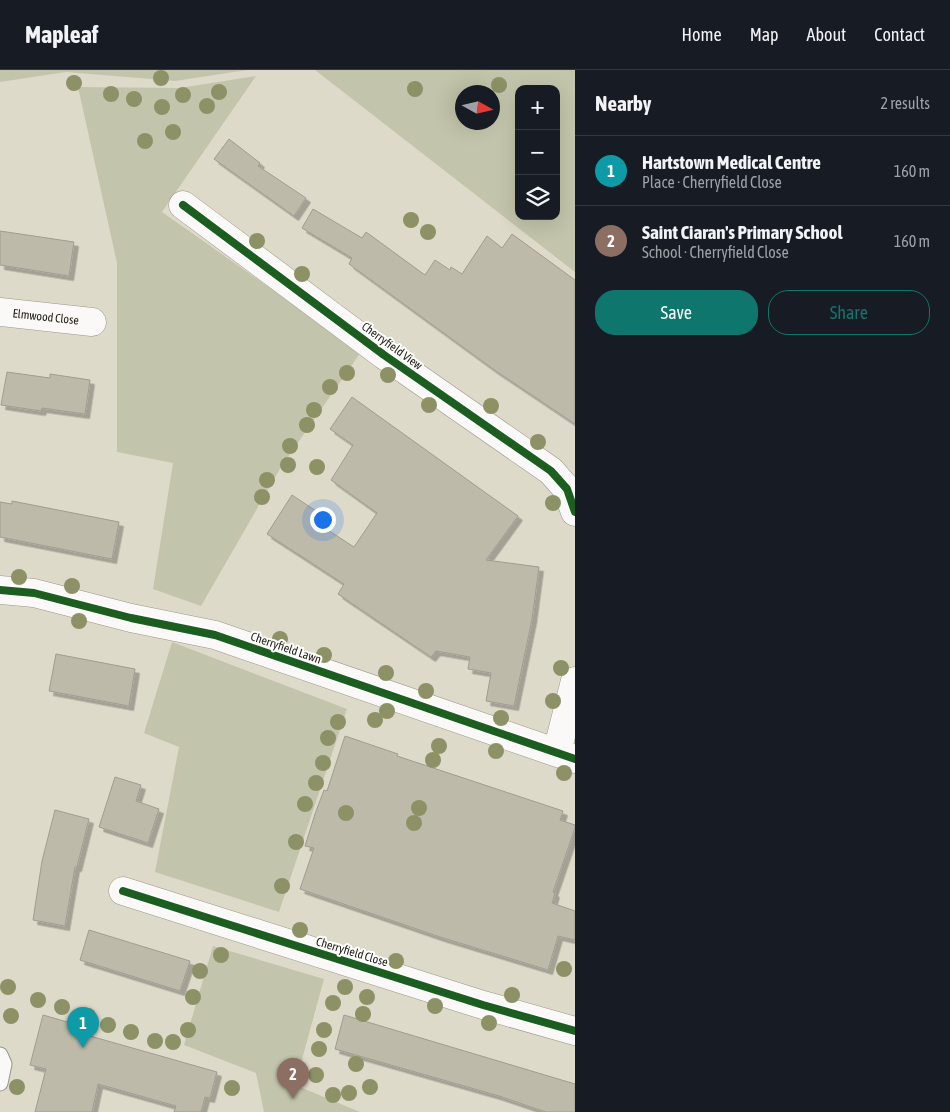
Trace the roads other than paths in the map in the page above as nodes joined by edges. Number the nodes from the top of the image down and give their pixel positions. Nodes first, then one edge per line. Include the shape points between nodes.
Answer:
1 (183, 205) dead end
2 (0, 312) edge
3 (92, 322) dead end
4 (575, 512) edge
5 (0, 590) edge
6 (575, 681) edge
7 (566, 756) edge
8 (123, 891) dead end
9 (575, 1031) edge
10 (0, 1055) edge
11 (0, 1083) edge

1 - 4 street, Cherryfield View via 384,355 551,471 567,489
2 - 3 street, Elmwood Close
5 - 7 street, Cherryfield Lawn via 34,593 215,635
6 - 7 street
8 - 9 street, Cherryfield Close
10 - 11 lane via 4,1064

